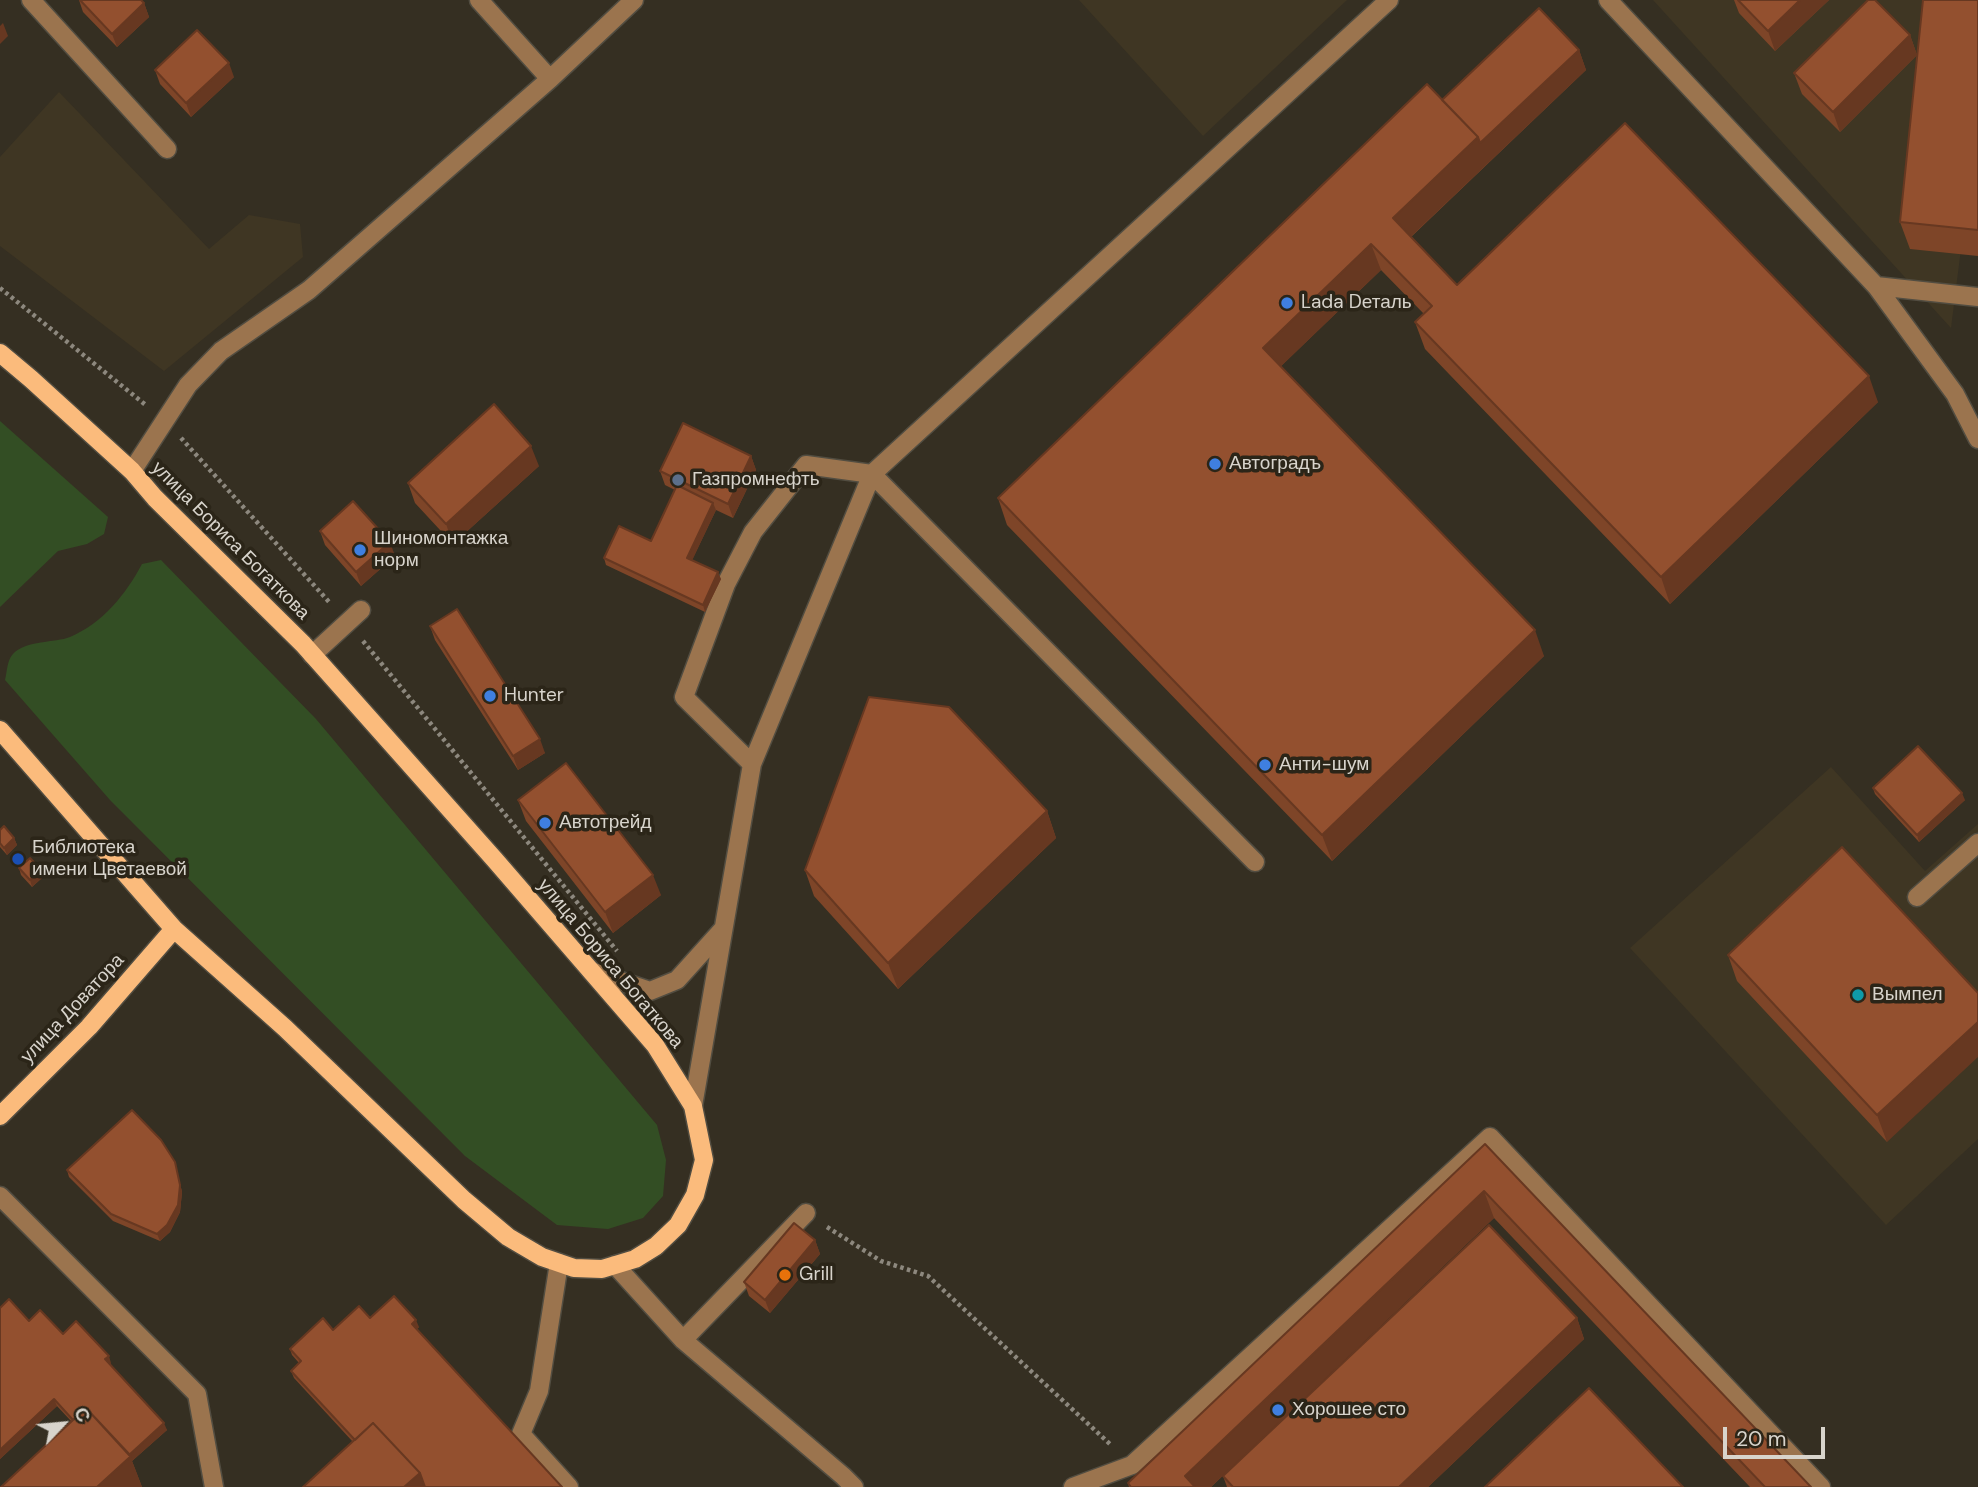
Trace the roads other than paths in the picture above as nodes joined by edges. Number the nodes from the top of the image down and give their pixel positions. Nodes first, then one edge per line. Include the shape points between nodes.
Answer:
1 (31, 0) edge
2 (479, 0) edge
3 (634, 0) edge
4 (1389, 0) edge
5 (1608, 0) edge
6 (550, 79) junction
7 (167, 149) dead end
8 (1876, 286) junction
9 (1978, 297) edge
10 (0, 353) edge
11 (1978, 439) edge
12 (132, 471) junction
13 (872, 474) junction
14 (361, 610) dead end
15 (312, 655) junction
16 (2, 735) edge
17 (752, 764) junction
18 (1978, 844) edge
19 (1255, 862) dead end
20 (1917, 897) dead end
21 (174, 929) junction
22 (723, 929) junction
23 (591, 971) junction
24 (693, 1106) junction
25 (0, 1116) edge
26 (0, 1196) edge
27 (806, 1213) road end
28 (559, 1263) junction
29 (615, 1265) junction
30 (683, 1340) junction
31 (214, 1487) edge
32 (569, 1487) edge
33 (854, 1487) edge
34 (1073, 1487) edge
35 (1821, 1487) edge

1 - 7 street
2 - 6 street
3 - 6 street
4 - 13 street
5 - 8 street
6 - 12 street via 309,290 220,351 188,385
8 - 9 street
8 - 11 street via 1955,394
10 - 12 main road, улица Бориса Богаткова
12 - 15 main road, улица Бориса Богаткова
13 - 17 street
13 - 17 street via 806,466 753,532 726,584 684,696
13 - 19 street
14 - 15 street
15 - 23 main road, улица Бориса Богаткова
16 - 21 main road, улица Бориса Богаткова
17 - 22 street
18 - 20 street
21 - 25 main road, улица Доватора via 89,1027
21 - 28 main road, улица Бориса Богаткова via 464,1200 508,1237
22 - 23 street via 677,980 650,991
22 - 24 street
23 - 24 main road, улица Бориса Богаткова via 655,1045
24 - 29 main road, улица Бориса Богаткова via 704,1160 695,1195 678,1225 656,1245
26 - 31 street via 197,1394
27 - 30 street
28 - 29 main road, улица Бориса Богаткова via 574,1268
28 - 32 street via 539,1391 521,1434
29 - 30 street
30 - 33 street
34 - 35 street via 1132,1465 1490,1138

